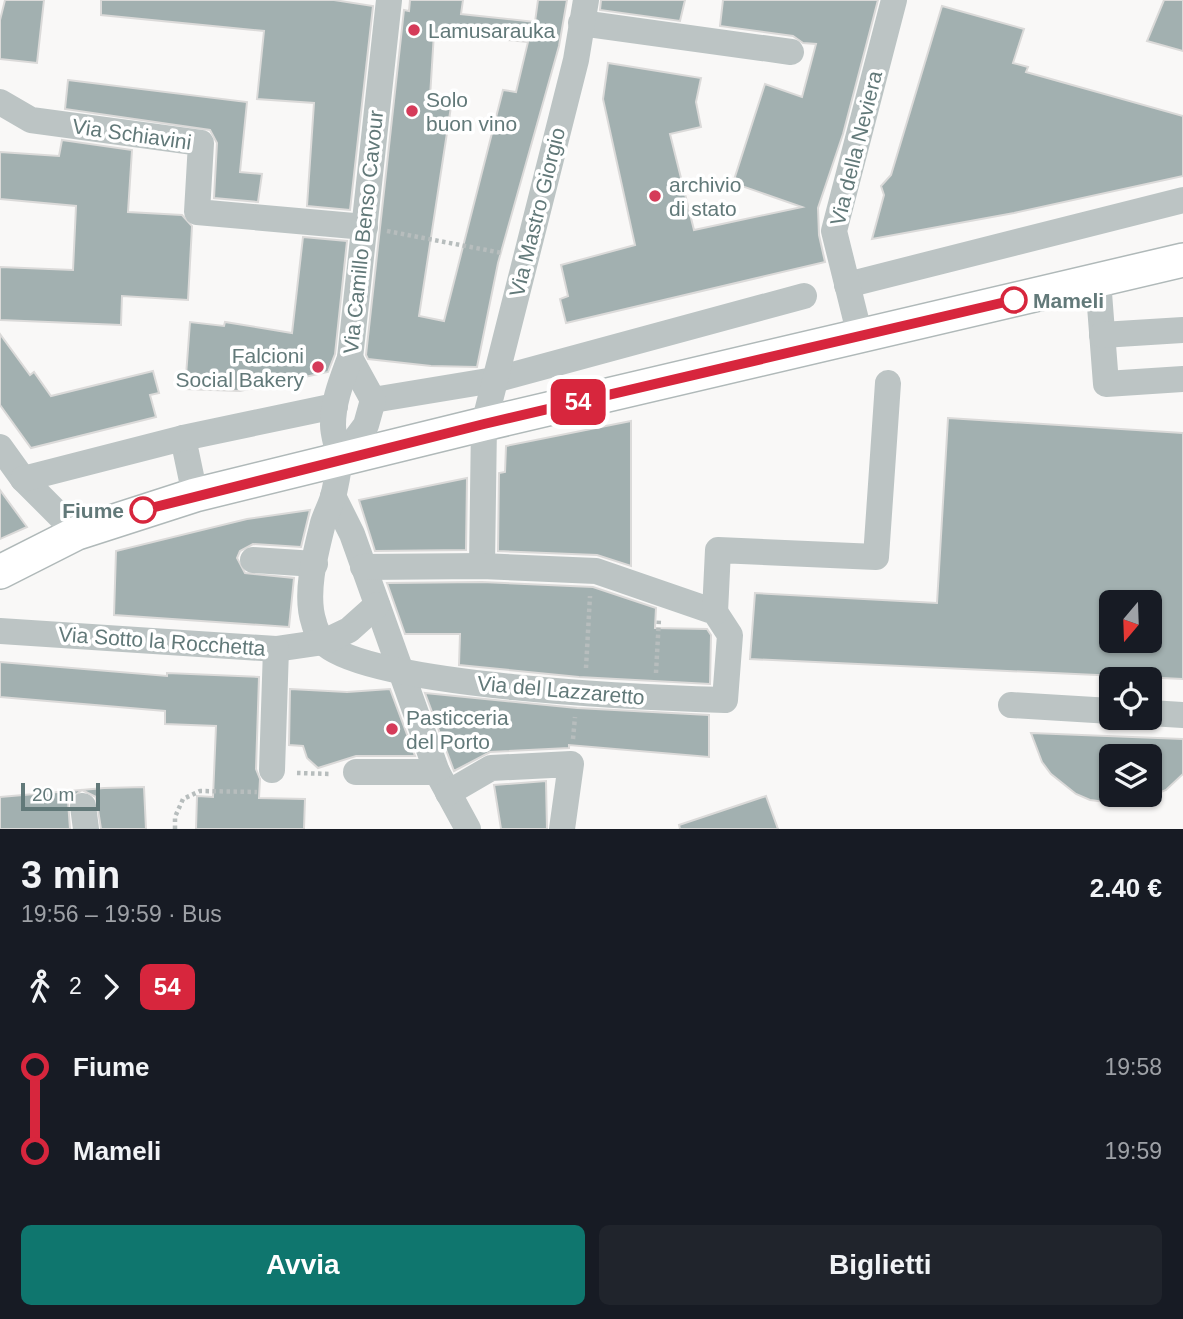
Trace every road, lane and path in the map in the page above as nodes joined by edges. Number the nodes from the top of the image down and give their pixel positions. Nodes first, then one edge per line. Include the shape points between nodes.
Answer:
1 (389, 0) edge
2 (894, 0) edge
3 (584, 12) edge
4 (791, 52) dead end
5 (0, 102) edge
6 (1183, 200) edge
7 (365, 227) junction
8 (526, 258) junction
9 (1183, 260) edge
10 (1098, 280) junction
11 (847, 285) junction
12 (804, 296) dead end
13 (1183, 330) edge
14 (1102, 335) junction
15 (860, 336) junction
16 (350, 358) junction
17 (1183, 379) edge
18 (494, 380) junction
19 (888, 383) dead end
20 (373, 400) junction
21 (335, 406) junction
22 (484, 424) junction
23 (183, 438) junction
24 (0, 447) edge
25 (339, 461) junction
26 (23, 479) junction
27 (195, 495) junction
28 (333, 496) junction
29 (78, 533) junction
30 (253, 560) dead end
31 (315, 564) junction
32 (482, 566) junction
33 (363, 567) junction
34 (591, 571) junction
35 (0, 572) edge
36 (660, 593) junction
37 (377, 605) junction
38 (715, 612) junction
39 (0, 631) edge
40 (324, 642) junction
41 (276, 649) junction
42 (398, 671) junction
43 (582, 692) junction
44 (655, 698) junction
45 (1011, 705) dead end
46 (1099, 709) edge
47 (1162, 714) edge
48 (1183, 715) edge
49 (571, 764) junction
50 (272, 770) junction
51 (356, 772) joint
52 (442, 782) junction
53 (175, 829) edge
54 (468, 829) edge
55 (562, 829) edge

1 - 7 street, Via Camillo Benso Cavour
2 - 11 street, Via della Neviera via 834,231
3 - 4 street
3 - 8 street, Via Mastro Giorgio
5 - 7 street, Via Schiavini via 31,120 201,143 197,212
6 - 11 street
7 - 8 path
7 - 16 street, Via Camillo Benso Cavour
8 - 18 street, Via Mastro Giorgio
9 - 10 main road
10 - 14 street
10 - 15 main road
11 - 15 street, Via della Neviera
12 - 18 street
13 - 14 street
14 - 17 street via 1106,384
15 - 22 main road
16 - 20 street
16 - 21 street, Via Camillo Benso Cavour
18 - 20 street
18 - 22 street, Via Mastro Giorgio
19 - 38 street via 876,556 718,550
20 - 25 street via 366,425
21 - 23 street
21 - 25 street, Via Camillo Benso Cavour via 332,426
22 - 25 main road
22 - 32 street, Via Mastro Giorgio
23 - 26 street
23 - 27 street
24 - 26 street
25 - 27 main road
25 - 28 street
26 - 29 street
27 - 29 main road
28 - 31 street
28 - 33 street
29 - 35 main road
30 - 31 street
31 - 40 street via 313,622
32 - 33 street
32 - 34 street
33 - 37 street
34 - 36 street
34 - 43 path
36 - 38 street
36 - 44 path
37 - 40 street via 349,630
37 - 42 street
38 - 44 street, Via del Lazzaretto via 730,635 725,701
39 - 41 street, Via Sotto la Rocchetta
40 - 41 street, Via Sotto la Rocchetta
40 - 42 street, Via del Lazzaretto via 348,656
41 - 50 street
42 - 43 street, Via del Lazzaretto
42 - 52 street
43 - 44 street, Via del Lazzaretto
43 - 49 path
45 - 46 street
47 - 48 street
49 - 52 street via 491,768
49 - 55 street
50 - 51 path
50 - 53 path via 260,792 200,791 183,799
51 - 52 street
52 - 54 street

